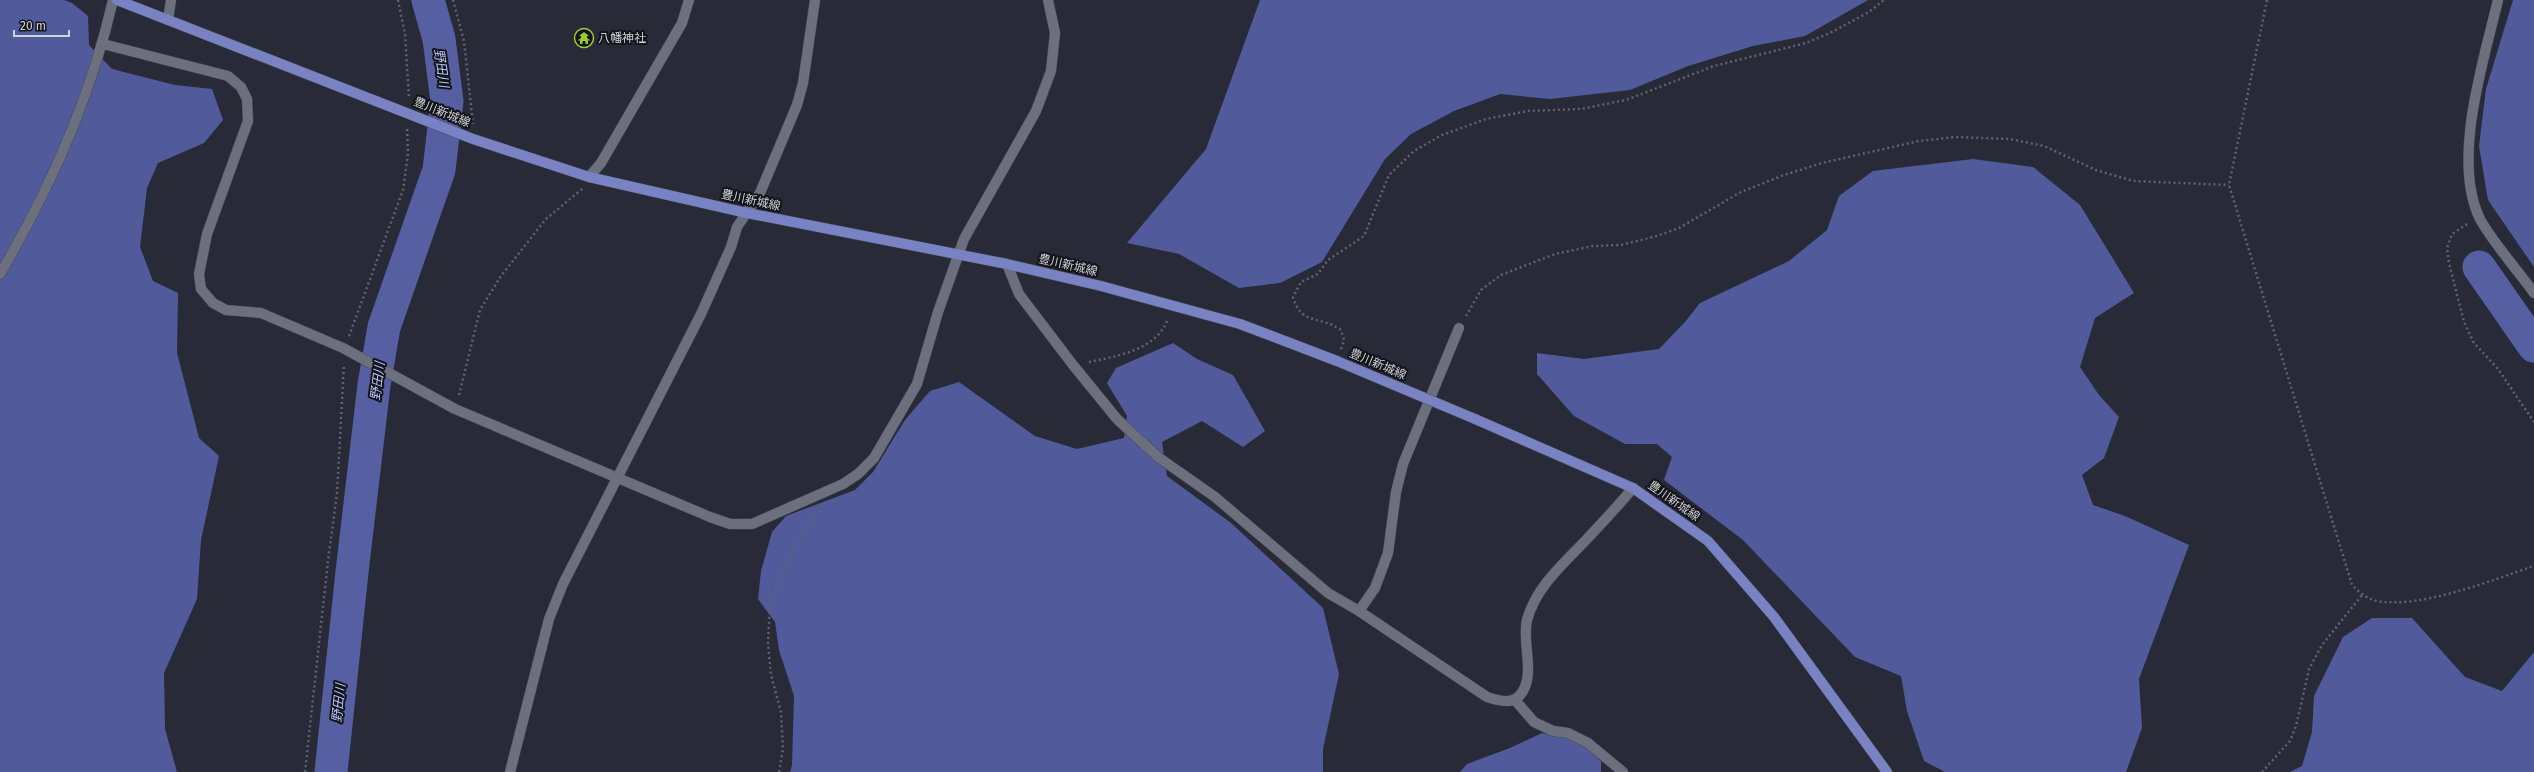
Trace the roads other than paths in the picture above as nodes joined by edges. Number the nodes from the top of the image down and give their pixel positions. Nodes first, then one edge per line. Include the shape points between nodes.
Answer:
1 (113, 0) edge
2 (117, 0) edge
3 (171, 0) edge
4 (689, 0) edge
5 (815, 0) edge
6 (1048, 0) edge
7 (2498, 0) edge
8 (168, 20) junction
9 (103, 44) junction
10 (589, 177) junction
11 (748, 213) junction
12 (957, 256) junction
13 (1007, 264) junction
14 (0, 274) edge
15 (2534, 293) edge
16 (1459, 328) road end
17 (618, 479) junction
18 (1633, 488) junction
19 (1359, 611) junction
20 (1515, 700) junction
21 (510, 772) edge
22 (1623, 772) edge
23 (1887, 772) edge

1 - 9 street
2 - 8 main road, 豊川新城線
3 - 8 street
4 - 10 street via 682,23 600,163
5 - 11 street via 803,83 797,105 760,193
6 - 12 street via 1055,33 1051,71 1036,110
7 - 15 street via 2469,139 2472,197 2480,219
8 - 10 main road, 豊川新城線 via 469,137
9 - 14 street via 82,104 32,219
9 - 17 street via 228,76 241,87 248,99 248,121 207,234 199,274 201,289 213,303 226,310 261,313 348,351 455,409
10 - 11 main road, 豊川新城線
11 - 12 main road, 豊川新城線
11 - 17 street via 737,228 702,314
12 - 13 main road, 豊川新城線
12 - 17 street via 916,384 874,458 858,474 830,490 752,524 730,524
13 - 18 main road, 豊川新城線, bridge via 1172,304 1240,324 1337,361
13 - 19 street via 1019,294 1117,419 1158,457 1215,497 1328,593
16 - 19 street via 1403,464 1396,492 1388,553 1375,588
17 - 21 street via 563,584 549,619
18 - 20 street via 1549,579 1533,600 1527,622 1525,686
18 - 23 main road, 豊川新城線 via 1708,541 1774,617
19 - 20 street via 1487,697 1506,703
20 - 22 street via 1534,722 1553,731 1568,733 1588,743

